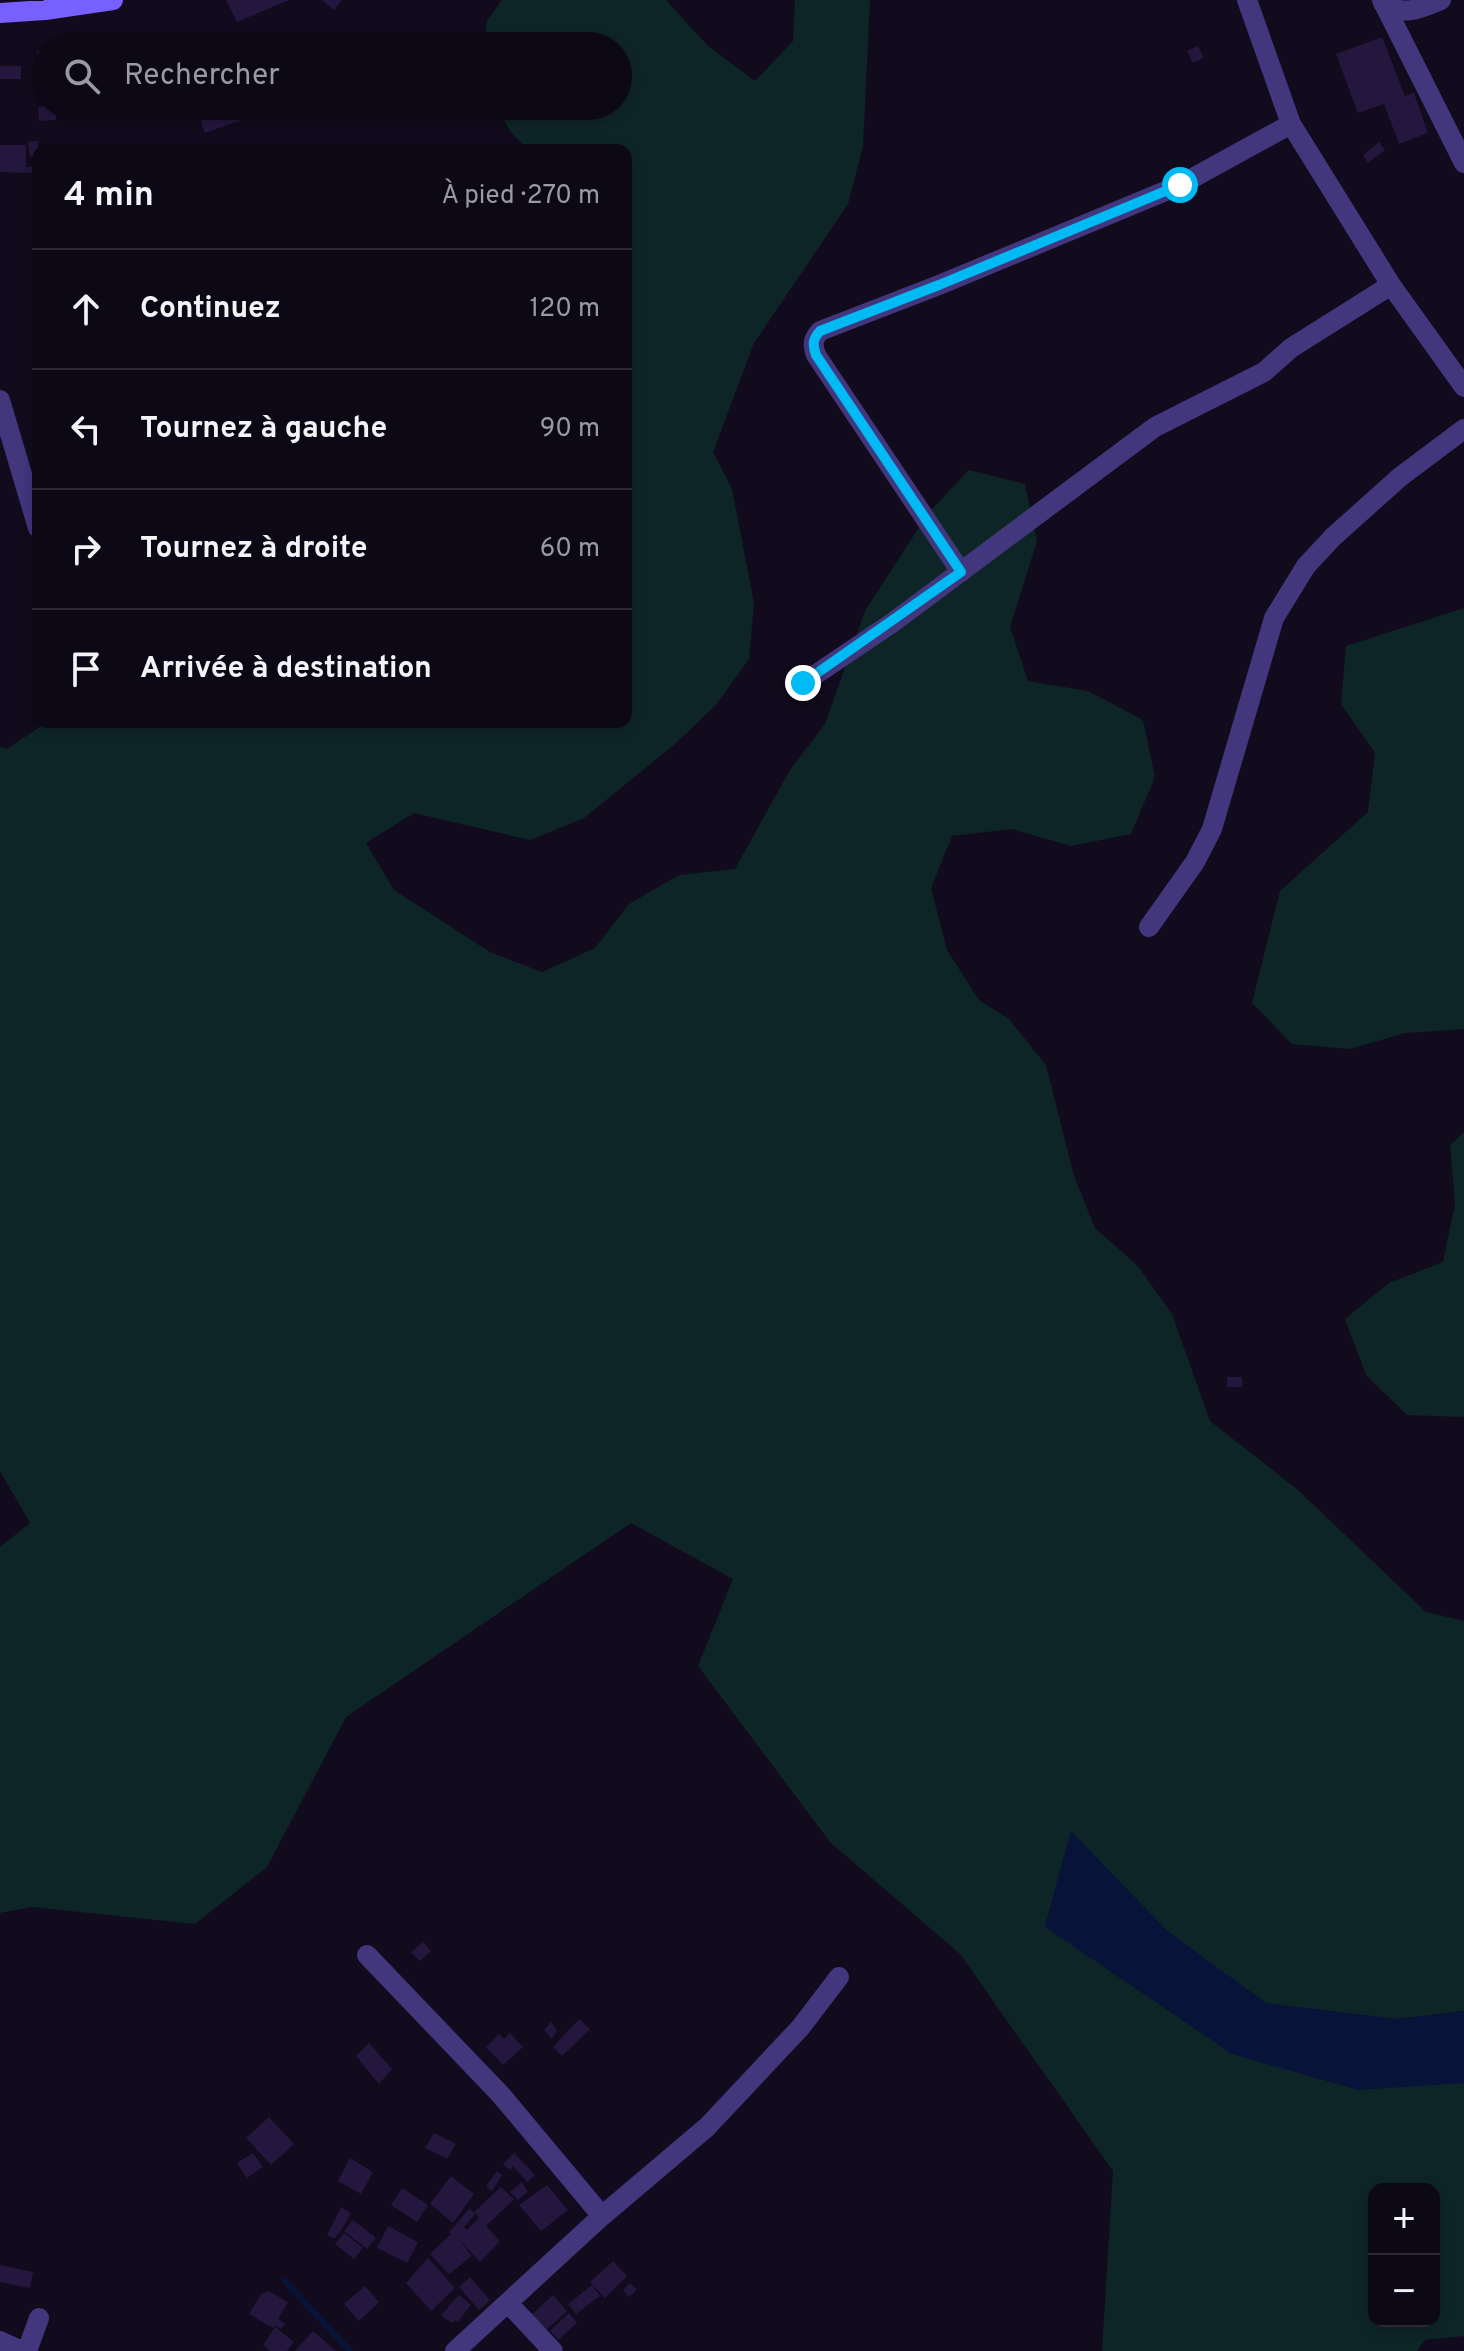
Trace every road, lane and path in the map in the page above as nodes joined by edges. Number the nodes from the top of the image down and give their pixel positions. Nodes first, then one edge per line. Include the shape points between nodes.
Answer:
1 (113, 0) edge
2 (1247, 0) edge
3 (1441, 0) edge
4 (1382, 2) edge
5 (48, 5) edge
6 (0, 13) edge
7 (1291, 124) junction
8 (1464, 163) edge
9 (1391, 285) junction
10 (1464, 387) edge
11 (0, 400) edge
12 (1464, 429) edge
13 (32, 508) edge
14 (961, 572) junction
15 (803, 683) dead end
16 (1149, 927) dead end
17 (367, 1955) dead end
18 (839, 1977) dead end
19 (602, 2216) junction
20 (508, 2303) junction
21 (39, 2318) dead end
22 (0, 2341) edge
23 (25, 2351) edge
24 (455, 2351) edge
25 (553, 2351) edge

1 - 5 main road
2 - 7 street
3 - 4 street via 1414,11 1395,11
4 - 8 street
5 - 6 main road
7 - 9 street
7 - 14 street via 1180,185 820,331 814,338 816,355
9 - 10 street
9 - 14 street via 1291,348 1264,372 1155,427
11 - 13 street
12 - 16 street via 1400,477 1306,566 1274,618 1212,829
14 - 15 street
17 - 19 street via 501,2095
18 - 19 street via 800,2028 707,2127
19 - 20 street
20 - 24 street
20 - 25 street
21 - 23 street
22 - 23 street

